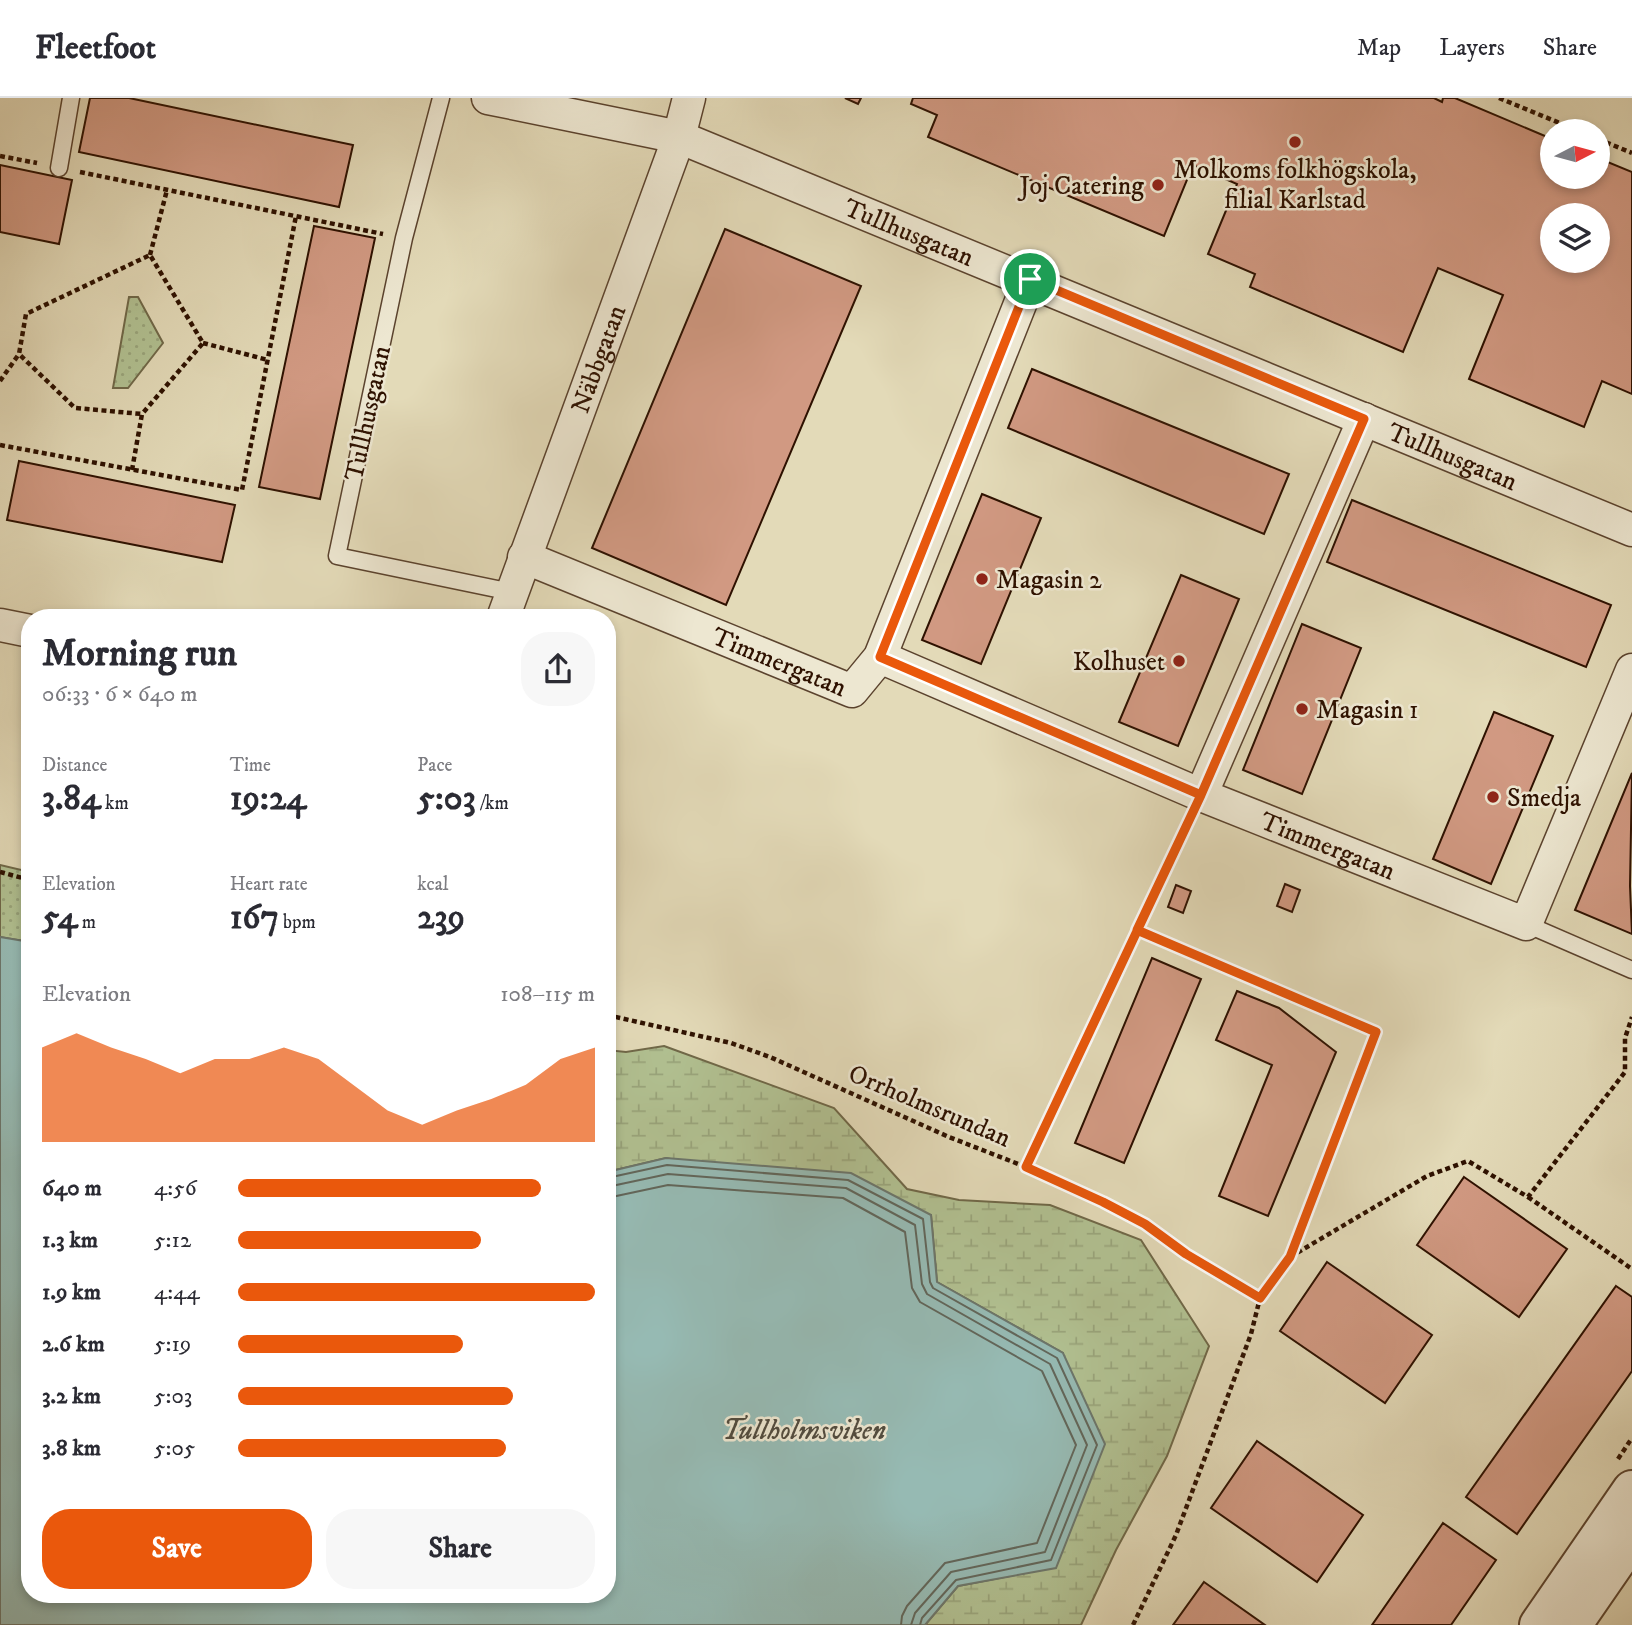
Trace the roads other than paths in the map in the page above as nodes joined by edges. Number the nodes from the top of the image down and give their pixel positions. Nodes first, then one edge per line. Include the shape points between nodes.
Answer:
1 (71, 98) edge
2 (440, 98) edge
3 (488, 98) edge
4 (689, 98) edge
5 (679, 136) junction
6 (59, 168) road end
7 (1030, 279) junction
8 (1364, 419) junction
9 (1632, 530) edge
10 (524, 557) junction
11 (507, 605) edge
12 (0, 625) edge
13 (21, 629) edge
14 (880, 657) junction
15 (1632, 670) edge
16 (1201, 795) junction
17 (1526, 924) junction
18 (1632, 970) edge
19 (1632, 1490) edge
20 (1632, 1538) edge
21 (1539, 1625) edge
22 (1572, 1625) edge

1 - 6 lane
2 - 11 lane, Tullhusgatan via 404,238 337,556
3 - 5 street, Tullhusgatan
4 - 5 street, Näbbgatan
5 - 7 street, Tullhusgatan
5 - 10 street, Näbbgatan
7 - 8 street, Tullhusgatan
7 - 14 street
8 - 9 street, Tullhusgatan
8 - 16 street
10 - 11 street, Näbbgatan
10 - 14 street, Timmergatan via 852,691
12 - 13 street
14 - 16 street, Timmergatan
15 - 17 street
16 - 17 street, Timmergatan
17 - 18 lane
19 - 21 street
20 - 22 street

